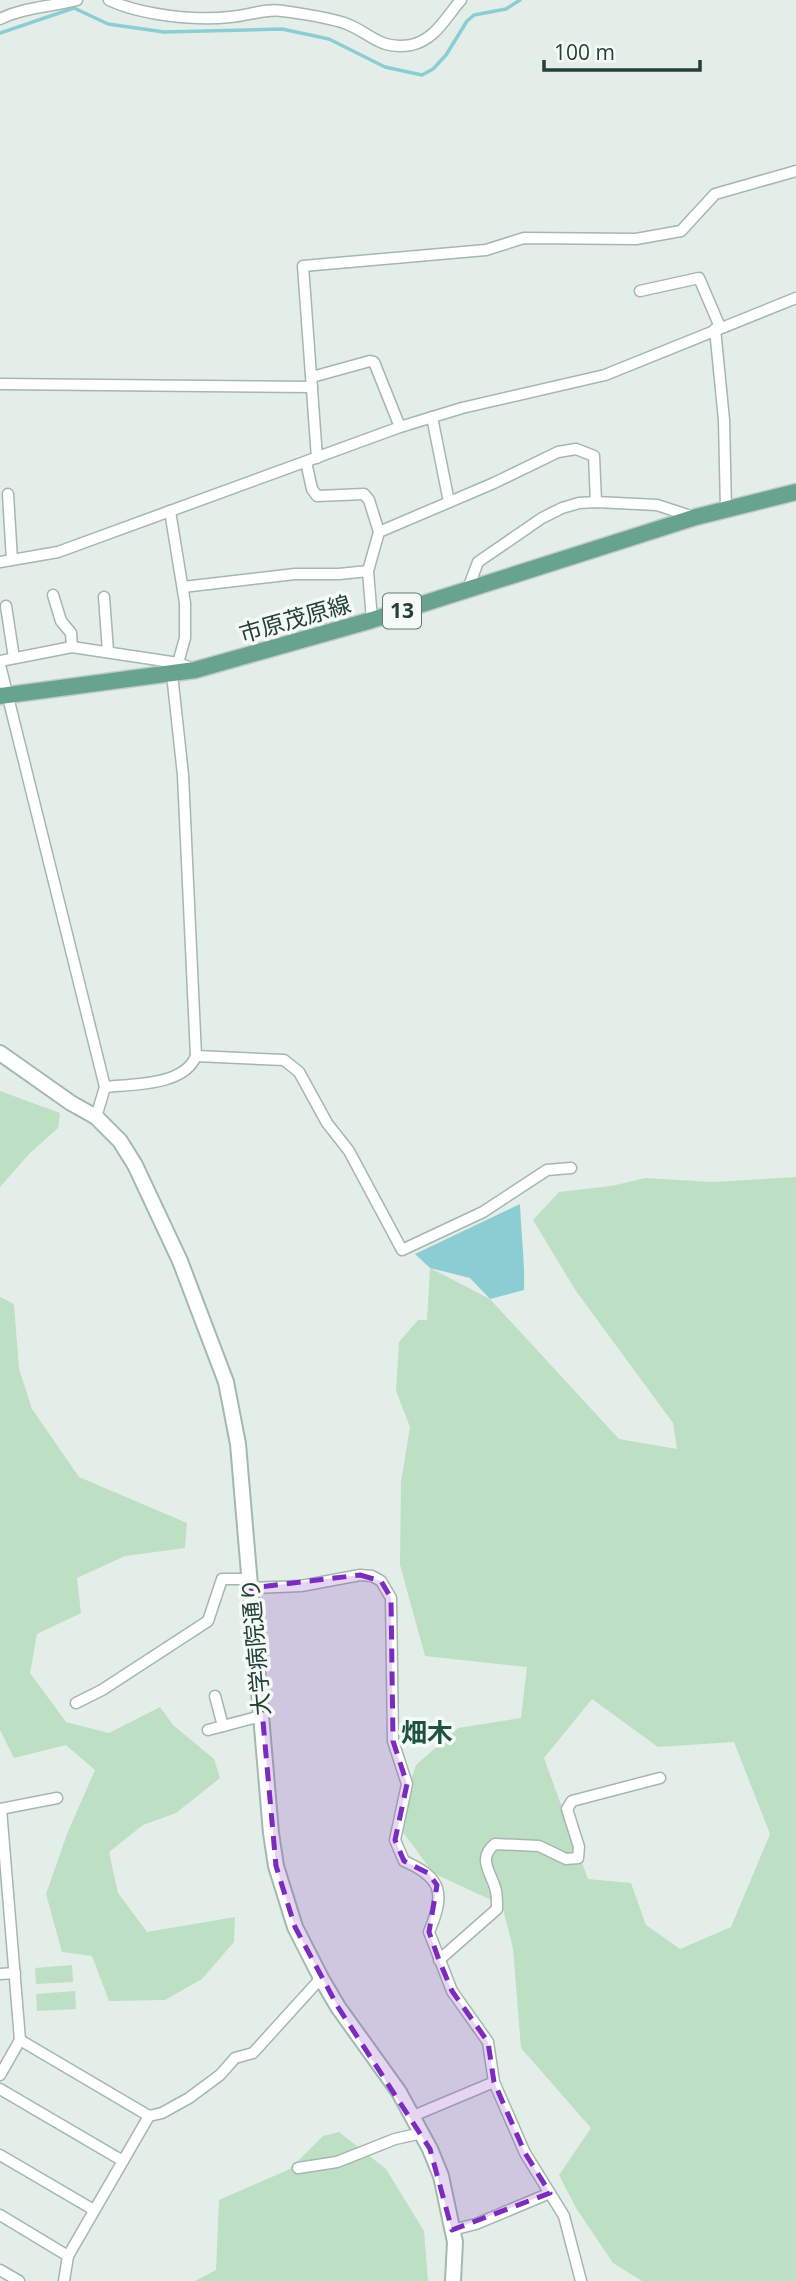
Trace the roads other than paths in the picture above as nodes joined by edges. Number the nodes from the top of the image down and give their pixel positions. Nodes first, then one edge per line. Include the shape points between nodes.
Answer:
1 (77, 0) edge
2 (109, 0) edge
3 (461, 0) edge
4 (0, 19) edge
5 (796, 171) edge
6 (640, 290) dead end
7 (796, 298) edge
8 (717, 328) junction
9 (312, 382) junction
10 (0, 384) edge
11 (432, 417) junction
12 (400, 427) junction
13 (317, 458) junction
14 (306, 462) junction
15 (796, 492) edge
16 (8, 494) dead end
17 (449, 502) junction
18 (596, 502) junction
19 (726, 510) junction
20 (170, 511) junction
21 (696, 517) junction
22 (379, 532) junction
23 (12, 560) junction
24 (0, 562) edge
25 (368, 571) junction
26 (183, 587) junction
27 (467, 591) junction
28 (52, 595) dead end
29 (104, 597) dead end
30 (6, 606) dead end
31 (372, 620) junction
32 (72, 647) junction
33 (108, 651) junction
34 (14, 658) junction
35 (0, 663) edge
36 (175, 669) junction
37 (4, 695) edge
38 (0, 1053) edge
39 (195, 1056) junction
40 (105, 1087) junction
41 (96, 1117) junction
42 (571, 1168) dead end
43 (250, 1584) junction
44 (215, 1696) dead end
45 (76, 1703) dead end
46 (261, 1716) junction
47 (223, 1726) junction
48 (208, 1730) dead end
49 (660, 1778) dead end
50 (57, 1798) dead end
51 (1, 1809) edge
52 (439, 1960) junction
53 (15, 1973) junction
54 (0, 1974) edge
55 (321, 1978) junction
56 (20, 2040) junction
57 (0, 2075) edge
58 (494, 2082) junction
59 (0, 2089) edge
60 (149, 2116) junction
61 (413, 2116) junction
62 (422, 2133) junction
63 (0, 2155) edge
64 (123, 2161) junction
65 (298, 2168) dead end
66 (550, 2193) junction
67 (94, 2210) junction
68 (0, 2215) edge
69 (452, 2230) junction
70 (68, 2256) junction
71 (0, 2270) edge
72 (19, 2281) edge
73 (64, 2281) edge
74 (453, 2281) edge
75 (581, 2281) edge

1 - 4 street via 20,9
2 - 3 street via 187,18 281,10 348,24 385,46 424,41
5 - 9 street via 715,194 681,231 636,239 524,238 486,250 303,266
6 - 8 street via 699,278
7 - 8 street
8 - 11 street via 605,375
8 - 19 street
9 - 10 street
9 - 12 street via 374,362
9 - 13 street
11 - 12 street
11 - 17 street
12 - 13 street
13 - 14 street
14 - 20 street
14 - 22 street via 317,496 364,494
15 - 19 main road, 市原茂原線 / 13
16 - 23 street
17 - 18 street via 558,452 576,449 594,456
17 - 22 street
18 - 21 street via 657,505
18 - 27 street via 579,503 542,518 478,562
19 - 21 main road, 市原茂原線 / 13
20 - 23 street via 58,552
20 - 26 street
21 - 27 main road, 市原茂原線 / 13
22 - 25 street
23 - 24 street
25 - 26 street
25 - 31 street
26 - 36 street via 186,638
27 - 31 main road, 市原茂原線 / 13
28 - 32 street via 61,621 71,633
29 - 33 street
30 - 34 street
31 - 36 main road, 市原茂原線 / 13 via 195,670
32 - 33 street
32 - 34 street
33 - 36 street
34 - 35 street
35 - 37 street
36 - 37 main road, 市原茂原線 / 13
36 - 39 street
37 - 40 street
38 - 41 street, 大学病院通り
39 - 40 street via 192,1066 168,1079
39 - 42 street via 284,1060 299,1072 327,1123 349,1151 402,1250 483,1212 547,1170
40 - 41 street
41 - 43 street, 大学病院通り via 135,1165 180,1261 226,1382 238,1444
43 - 45 street via 222,1579 208,1620
43 - 46 street, 大学病院通り
43 - 52 street via 301,1586 360,1575 375,1577 386,1587 391,1598 393,1741 407,1784 395,1840 404,1861 428,1873 437,1885 436,1915 429,1932
44 - 47 street
46 - 47 street
46 - 55 street, 大学病院通り via 276,1866 295,1927
47 - 48 street
49 - 52 street via 572,1801 567,1809 578,1858 566,1859 539,1846 495,1844 485,1863 496,1891 497,1909
50 - 51 street
51 - 53 street
52 - 58 street via 452,1991 488,2042
53 - 54 street
53 - 56 street
55 - 60 street via 253,2053 235,2058 189,2098
55 - 61 street, 大学病院通り
56 - 57 street
56 - 60 street
58 - 61 street
58 - 66 street via 525,2153
59 - 64 street
60 - 64 street
61 - 62 street, 大学病院通り
62 - 65 street via 337,2162
62 - 69 street, 大学病院通り via 441,2176
63 - 67 street
64 - 67 street
66 - 69 street
66 - 75 street via 564,2216
67 - 70 street
68 - 70 street
69 - 74 street, 大学病院通り
70 - 73 street
71 - 72 street

